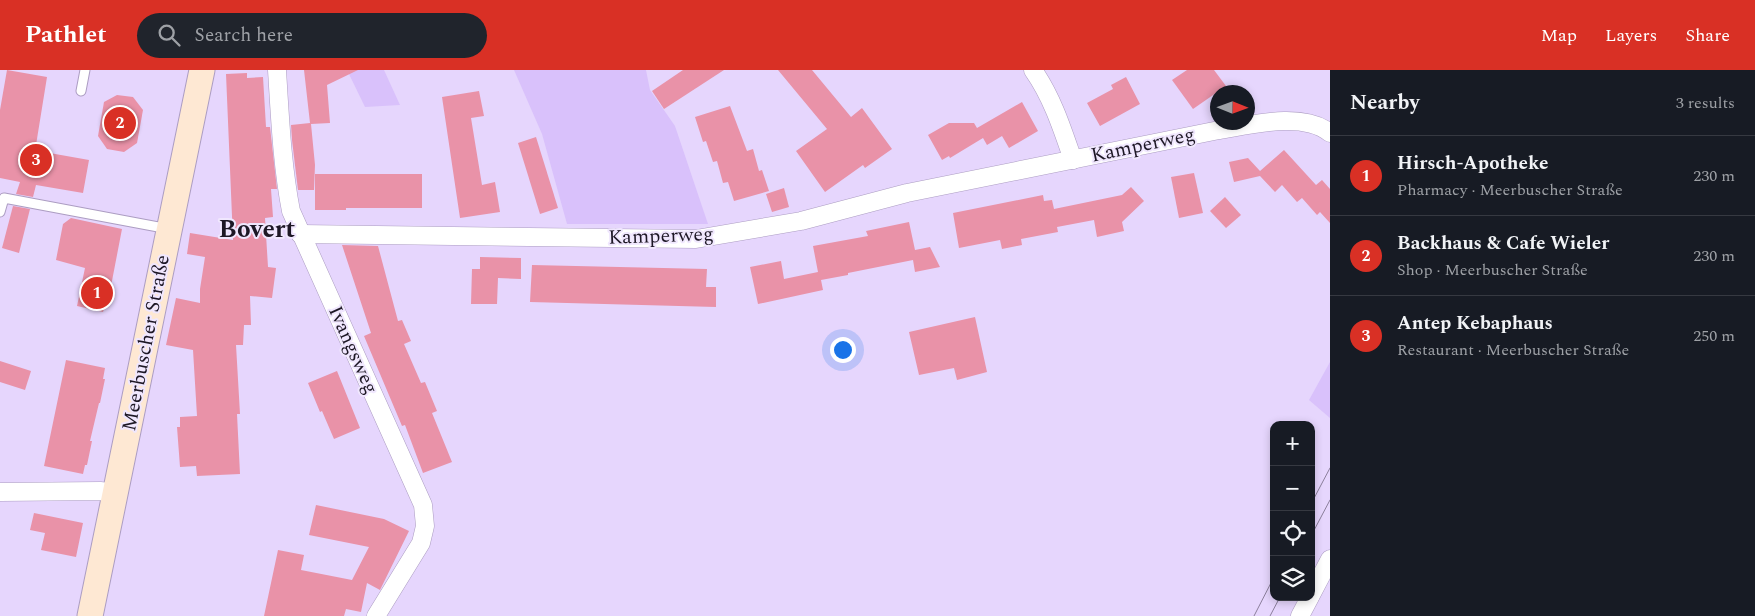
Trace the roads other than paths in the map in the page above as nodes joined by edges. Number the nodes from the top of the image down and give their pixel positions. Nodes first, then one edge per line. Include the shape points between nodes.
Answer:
1 (85, 70) edge
2 (202, 70) edge
3 (277, 70) edge
4 (1033, 70) edge
5 (81, 91) dead end
6 (1330, 133) edge
7 (1073, 160) junction
8 (0, 212) edge
9 (169, 229) junction
10 (300, 234) junction
11 (0, 492) edge
12 (116, 493) junction
13 (1330, 559) edge
14 (1315, 588) edge
15 (1308, 601) edge
16 (90, 616) edge
17 (376, 616) edge
18 (1300, 616) edge

1 - 5 lane
2 - 9 main road, Meerbuscher Straße
3 - 10 street, Ivangsweg via 287,189
4 - 7 street, Kamperweg via 1060,120
6 - 7 street, Kamperweg via 1300,121 1268,122
7 - 10 street, Kamperweg via 906,193 801,221 696,239
8 - 9 lane via 4,198
9 - 12 main road, Meerbuscher Straße
10 - 17 street, Ivangsweg via 423,505 425,526 421,543
11 - 12 street
12 - 16 main road, Meerbuscher Straße
13 - 14 street
15 - 18 street

